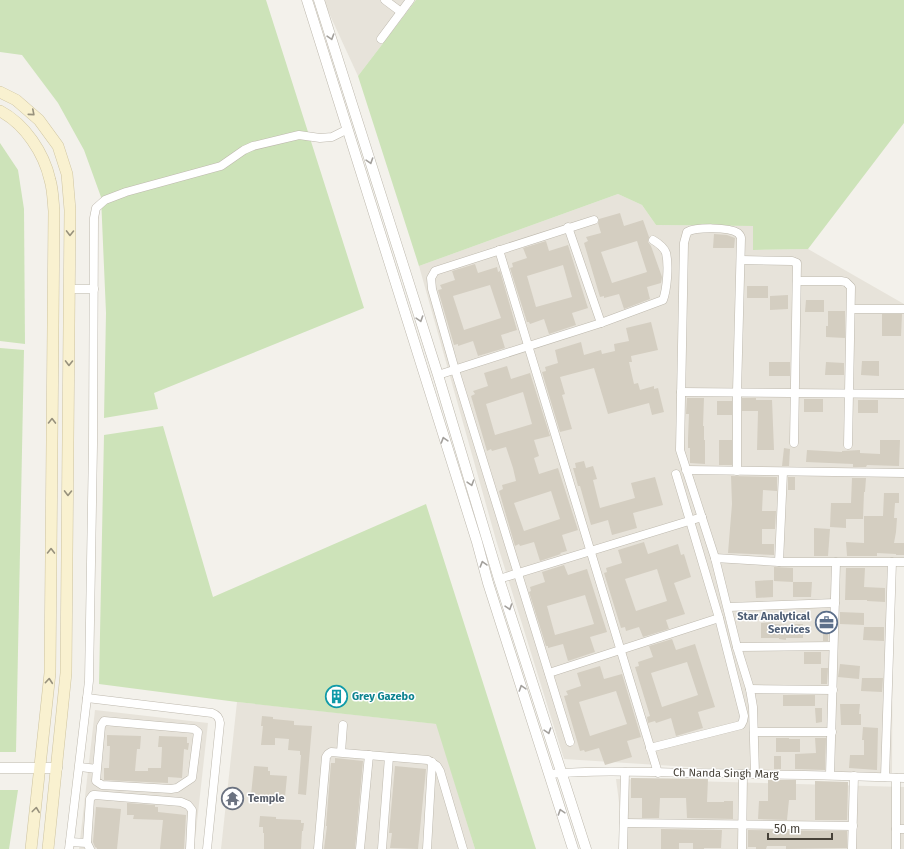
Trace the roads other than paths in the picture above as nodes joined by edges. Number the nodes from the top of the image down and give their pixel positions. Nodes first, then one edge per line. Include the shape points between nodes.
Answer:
1 (307, 0) edge
2 (319, 0) edge
3 (385, 0) edge
4 (410, 0) edge
5 (401, 12) junction
6 (381, 40) dead end
7 (0, 92) edge
8 (0, 111) edge
9 (348, 130) junction
10 (594, 220) dead end
11 (568, 227) junction
12 (653, 240) dead end
13 (499, 250) junction
14 (741, 260) junction
15 (797, 281) junction
16 (69, 289) junction
17 (94, 289) junction
18 (851, 309) junction
19 (904, 309) edge
20 (601, 323) junction
21 (528, 346) junction
22 (455, 370) junction
23 (438, 375) junction
24 (681, 392) junction
25 (737, 392) junction
26 (795, 393) junction
27 (848, 394) junction
28 (904, 394) edge
29 (794, 443) dead end
30 (848, 445) dead end
31 (686, 470) junction
32 (737, 471) junction
33 (783, 472) junction
34 (676, 474) dead end
35 (904, 474) edge
36 (702, 516) junction
37 (689, 520) junction
38 (488, 539) junction
39 (477, 542) junction
40 (590, 551) junction
41 (715, 558) junction
42 (779, 562) junction
43 (836, 562) junction
44 (892, 562) junction
45 (904, 562) edge
46 (518, 573) junction
47 (499, 579) junction
48 (834, 603) junction
49 (728, 607) junction
50 (719, 618) junction
51 (833, 646) junction
52 (737, 647) junction
53 (620, 650) junction
54 (549, 673) junction
55 (750, 689) junction
56 (832, 690) junction
57 (87, 698) junction
58 (343, 725) dead end
59 (754, 732) junction
60 (832, 732) junction
61 (570, 742) dead end
62 (650, 748) junction
63 (341, 752) junction
64 (369, 755) junction
65 (389, 756) junction
66 (432, 762) junction
67 (80, 767) junction
68 (0, 768) edge
69 (41, 768) junction
70 (57, 768) junction
71 (97, 769) junction
72 (625, 772) junction
73 (562, 773) junction
74 (658, 773) junction
75 (549, 774) junction
76 (743, 774) junction
77 (755, 774) junction
78 (830, 775) junction
79 (854, 776) junction
80 (885, 777) junction
81 (900, 778) edge
82 (624, 823) junction
83 (743, 825) junction
84 (853, 826) junction
85 (900, 829) edge
86 (70, 845) edge
87 (88, 846) edge
88 (31, 849) edge
89 (48, 849) edge
90 (190, 849) edge
91 (207, 849) edge
92 (318, 849) edge
93 (360, 849) edge
94 (382, 849) edge
95 (427, 849) edge
96 (462, 849) edge
97 (573, 849) edge
98 (586, 849) edge
99 (624, 849) edge
100 (742, 849) edge
101 (852, 849) edge
102 (896, 849) edge

1 - 9 street
2 -> 23 street
3 - 5 street
4 - 5 street
5 - 6 street
7 -> 16 main road via 16,100 39,120 58,146 67,174 70,210
69 -> 8 main road via 50,673 54,211 50,179 40,152 28,133
9 - 17 street via 332,137 299,135 253,146 221,166 105,200 94,212
39 -> 9 street
10 - 11 street
11 - 13 street
11 - 20 street
12 - 20 street via 661,245 666,253 663,300
13 - 21 street
13 - 22 street via 435,271 431,278
14 - 15 street via 797,263
14 - 24 street via 742,238 732,231 692,229 685,236
14 - 25 street
15 - 18 street via 846,282 852,290
15 - 26 street
16 - 17 street
16 -> 70 main road via 66,673
17 - 57 street via 91,616
18 - 19 street
18 - 27 street
20 - 21 street
21 - 22 street
21 - 40 street
22 - 23 street
22 - 46 street
23 -> 38 street
24 - 25 street
24 - 31 street via 680,450
25 - 26 street
25 - 32 street
26 - 27 street
26 - 29 street
27 - 28 street
27 - 30 street
31 - 32 street
31 - 36 street
32 - 33 street
33 - 35 street
33 - 42 street
34 - 37 street
36 - 37 street
36 - 41 street
37 - 40 street
37 - 50 street
38 - 39 street
38 - 47 street
75 -> 39 street
40 - 46 street
40 - 53 street
41 - 42 street
41 - 49 street
42 - 43 street
43 - 44 street
43 - 48 street
44 - 45 street
44 - 80 street
46 - 47 street
46 - 54 street
47 -> 73 street
48 - 49 street
48 - 51 street
49 - 52 street
50 - 53 street
50 - 62 street via 744,716 743,721 741,724
51 - 52 street
51 - 56 street
52 - 55 street
53 - 54 street
53 - 62 street
54 - 61 street
55 - 56 street
55 - 59 street
56 - 60 street
57 - 67 street
57 - 91 street via 217,715 220,723
58 - 63 street
59 - 60 street
59 - 77 street
60 - 78 street
62 - 74 street
63 - 64 street
63 - 92 street via 331,752 326,757
64 - 65 street
64 - 93 street
65 - 66 street
65 - 94 street
66 - 95 street
66 - 96 street via 440,771
67 - 71 street
67 - 86 street
68 - 69 street
69 - 70 street
88 -> 69 main road
70 - 89 main road
71 - 71 street via 96,781 102,785 177,788 192,778 198,732 194,729 104,721 101,726
72 - 73 street, Ch Nanda Singh Marg
72 - 74 street, Ch Nanda Singh Marg
72 - 82 street
73 - 75 street, Ch Nanda Singh Marg
73 - 98 street
74 - 76 street, Ch Nanda Singh Marg
97 -> 75 street
76 - 77 street, Ch Nanda Singh Marg
76 - 83 street
77 - 78 street, Ch Nanda Singh Marg
78 - 79 street, Ch Nanda Singh Marg
79 - 80 street, Ch Nanda Singh Marg
79 - 84 street
80 - 81 street, Ch Nanda Singh Marg
81 - 85 street
82 - 83 street
82 - 99 street
83 - 84 street
83 - 100 street
84 - 101 street
85 - 102 street
86 - 87 street
87 - 90 street via 90,799 95,795 181,802 188,805 192,810

